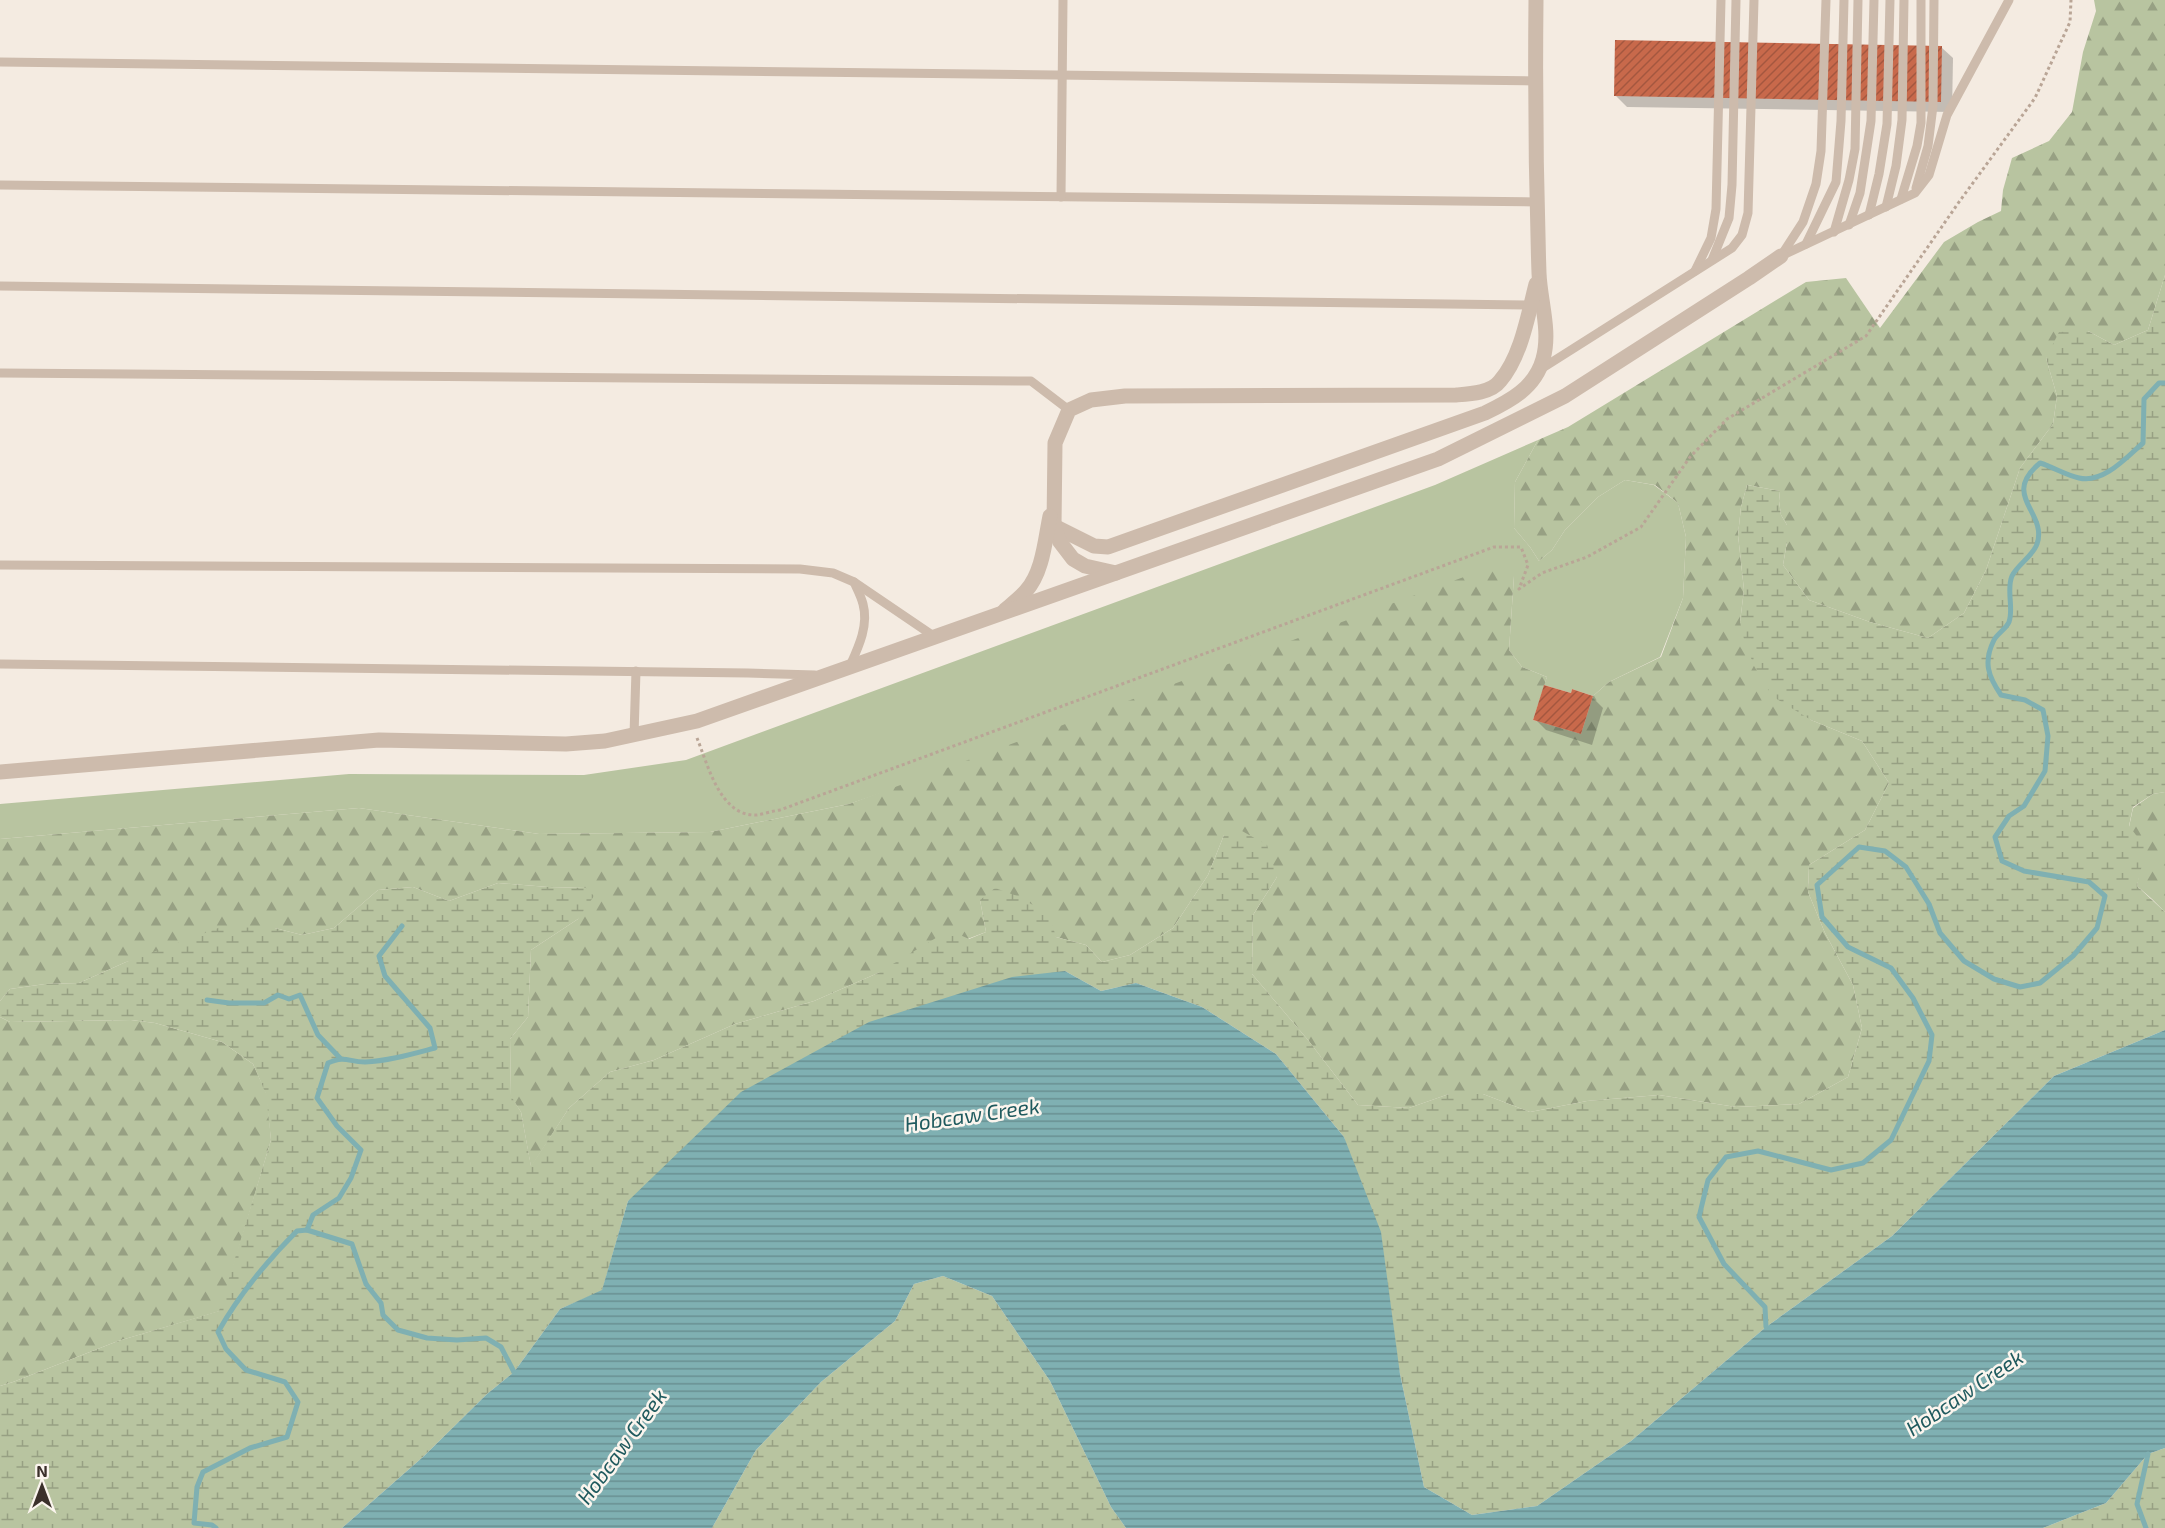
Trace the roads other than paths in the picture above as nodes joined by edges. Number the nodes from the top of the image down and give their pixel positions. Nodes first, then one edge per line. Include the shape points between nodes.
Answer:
1 (1063, 0) edge
2 (1536, 0) edge
3 (1721, 0) edge
4 (1736, 0) edge
5 (1754, 0) edge
6 (1826, 0) edge
7 (1844, 0) edge
8 (1858, 0) edge
9 (1874, 0) edge
10 (1890, 0) edge
11 (1904, 0) edge
12 (1921, 0) edge
13 (1934, 0) edge
14 (2009, 0) edge
15 (0, 62) edge
16 (1062, 75) junction
17 (1537, 81) junction
18 (0, 185) edge
19 (1915, 193) junction
20 (1061, 197) junction
21 (1901, 199) junction
22 (1538, 202) junction
23 (1886, 207) junction
24 (1869, 215) junction
25 (1849, 225) junction
26 (1834, 232) junction
27 (1806, 244) junction
28 (1781, 256) junction
29 (1712, 260) junction
30 (1695, 271) junction
31 (1539, 276) junction
32 (0, 286) edge
33 (1531, 305) junction
34 (1536, 372) junction
35 (0, 373) edge
36 (1069, 410) junction
37 (1054, 499) junction
38 (1054, 526) junction
39 (0, 565) edge
40 (1116, 573) junction
41 (854, 582) junction
42 (1001, 614) junction
43 (935, 638) junction
44 (0, 664) edge
45 (849, 668) junction
46 (636, 671) junction
47 (826, 676) junction
48 (634, 735) junction
49 (0, 772) edge

1 - 16 lane
2 - 17 street
3 - 30 lane via 1716,209 1711,238
4 - 29 lane via 1729,218
5 - 29 lane via 1748,213 1737,242
6 - 28 lane via 1821,151 1816,184 1803,222
7 - 27 lane via 1836,182
8 - 26 lane via 1855,149
9 - 25 lane via 1871,121 1860,193
10 - 24 lane via 1887,124
11 - 23 lane via 1902,120
12 - 21 lane via 1921,123
13 - 19 lane via 1928,147
14 - 19 lane via 1947,115 1929,175
15 - 16 lane
16 - 17 lane
16 - 20 lane
17 - 22 street
18 - 20 lane
19 - 21 lane
20 - 22 lane
21 - 23 lane
22 - 31 street
23 - 24 lane
24 - 25 lane
25 - 26 lane
26 - 27 lane
27 - 28 lane
28 - 40 street via 1565,396 1438,459
29 - 30 lane
30 - 34 lane
31 - 33 street
31 - 34 street via 1545,330 1543,359
32 - 33 lane
33 - 36 street via 1518,350 1500,383 1479,393 1125,396 1092,400
34 - 38 street via 1513,399 1485,413 1108,547 1094,546
35 - 36 lane via 1031,381
36 - 37 street via 1055,444
37 - 38 street
37 - 42 street via 1033,581
38 - 40 street via 1073,559
39 - 41 lane via 800,569 833,573
40 - 42 street
41 - 43 lane
41 - 45 lane via 864,605 864,617 863,633
42 - 43 street
43 - 45 street
44 - 46 lane
45 - 47 street
46 - 47 lane
46 - 48 lane
47 - 48 street via 691,723
48 - 49 street via 566,744 379,740

